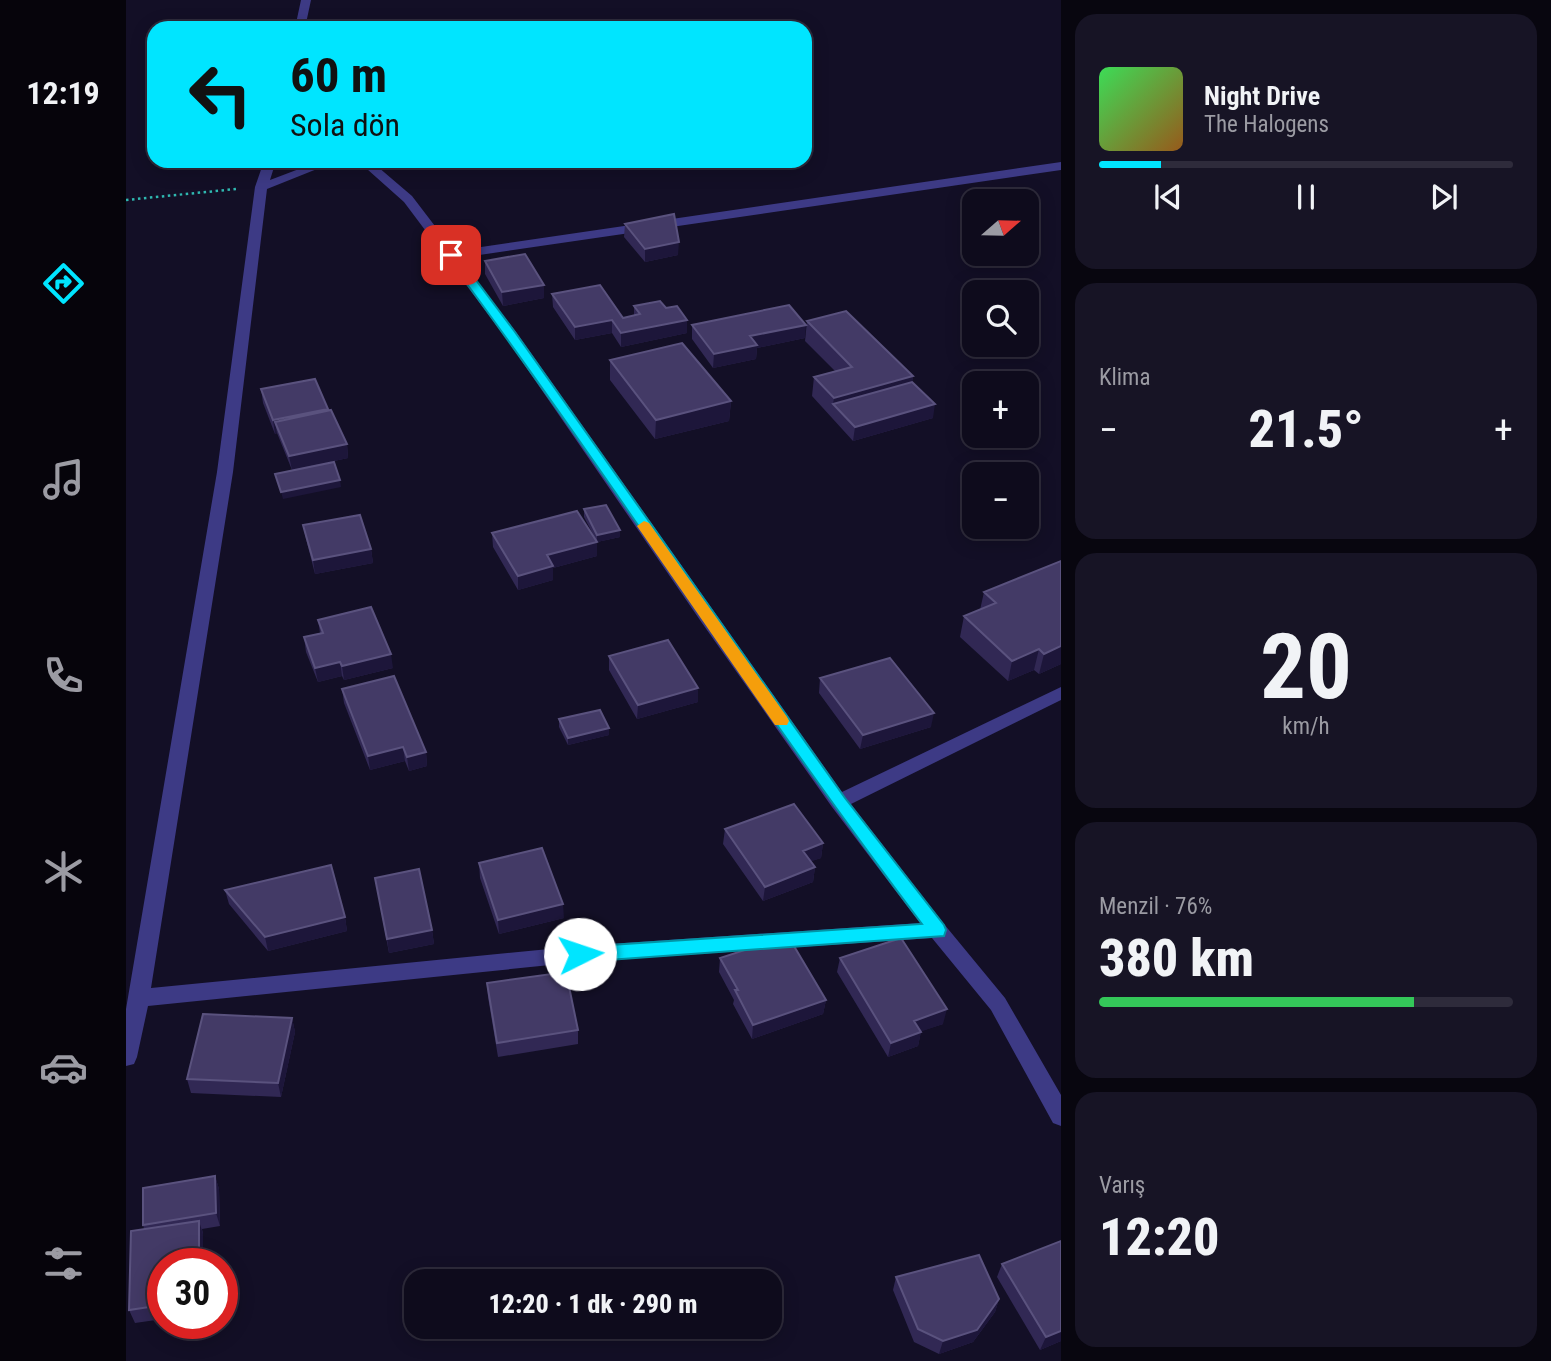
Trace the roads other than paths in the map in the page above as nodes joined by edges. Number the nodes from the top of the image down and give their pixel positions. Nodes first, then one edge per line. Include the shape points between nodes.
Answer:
1 (306, 0) edge
2 (302, 21) edge
3 (1061, 166) edge
4 (268, 168) edge
5 (312, 168) edge
6 (372, 168) edge
7 (261, 187) junction
8 (451, 255) junction
9 (1061, 693) edge
10 (839, 802) junction
11 (937, 930) junction
12 (139, 998) junction
13 (126, 1057) edge
14 (1061, 1116) edge

1 - 2 street
3 - 8 street
4 - 7 street
5 - 7 street
6 - 8 street via 408,200
7 - 12 street via 225,472
8 - 10 street
9 - 10 street
10 - 11 street
11 - 12 street via 580,954
11 - 14 street via 998,1004
12 - 13 street

